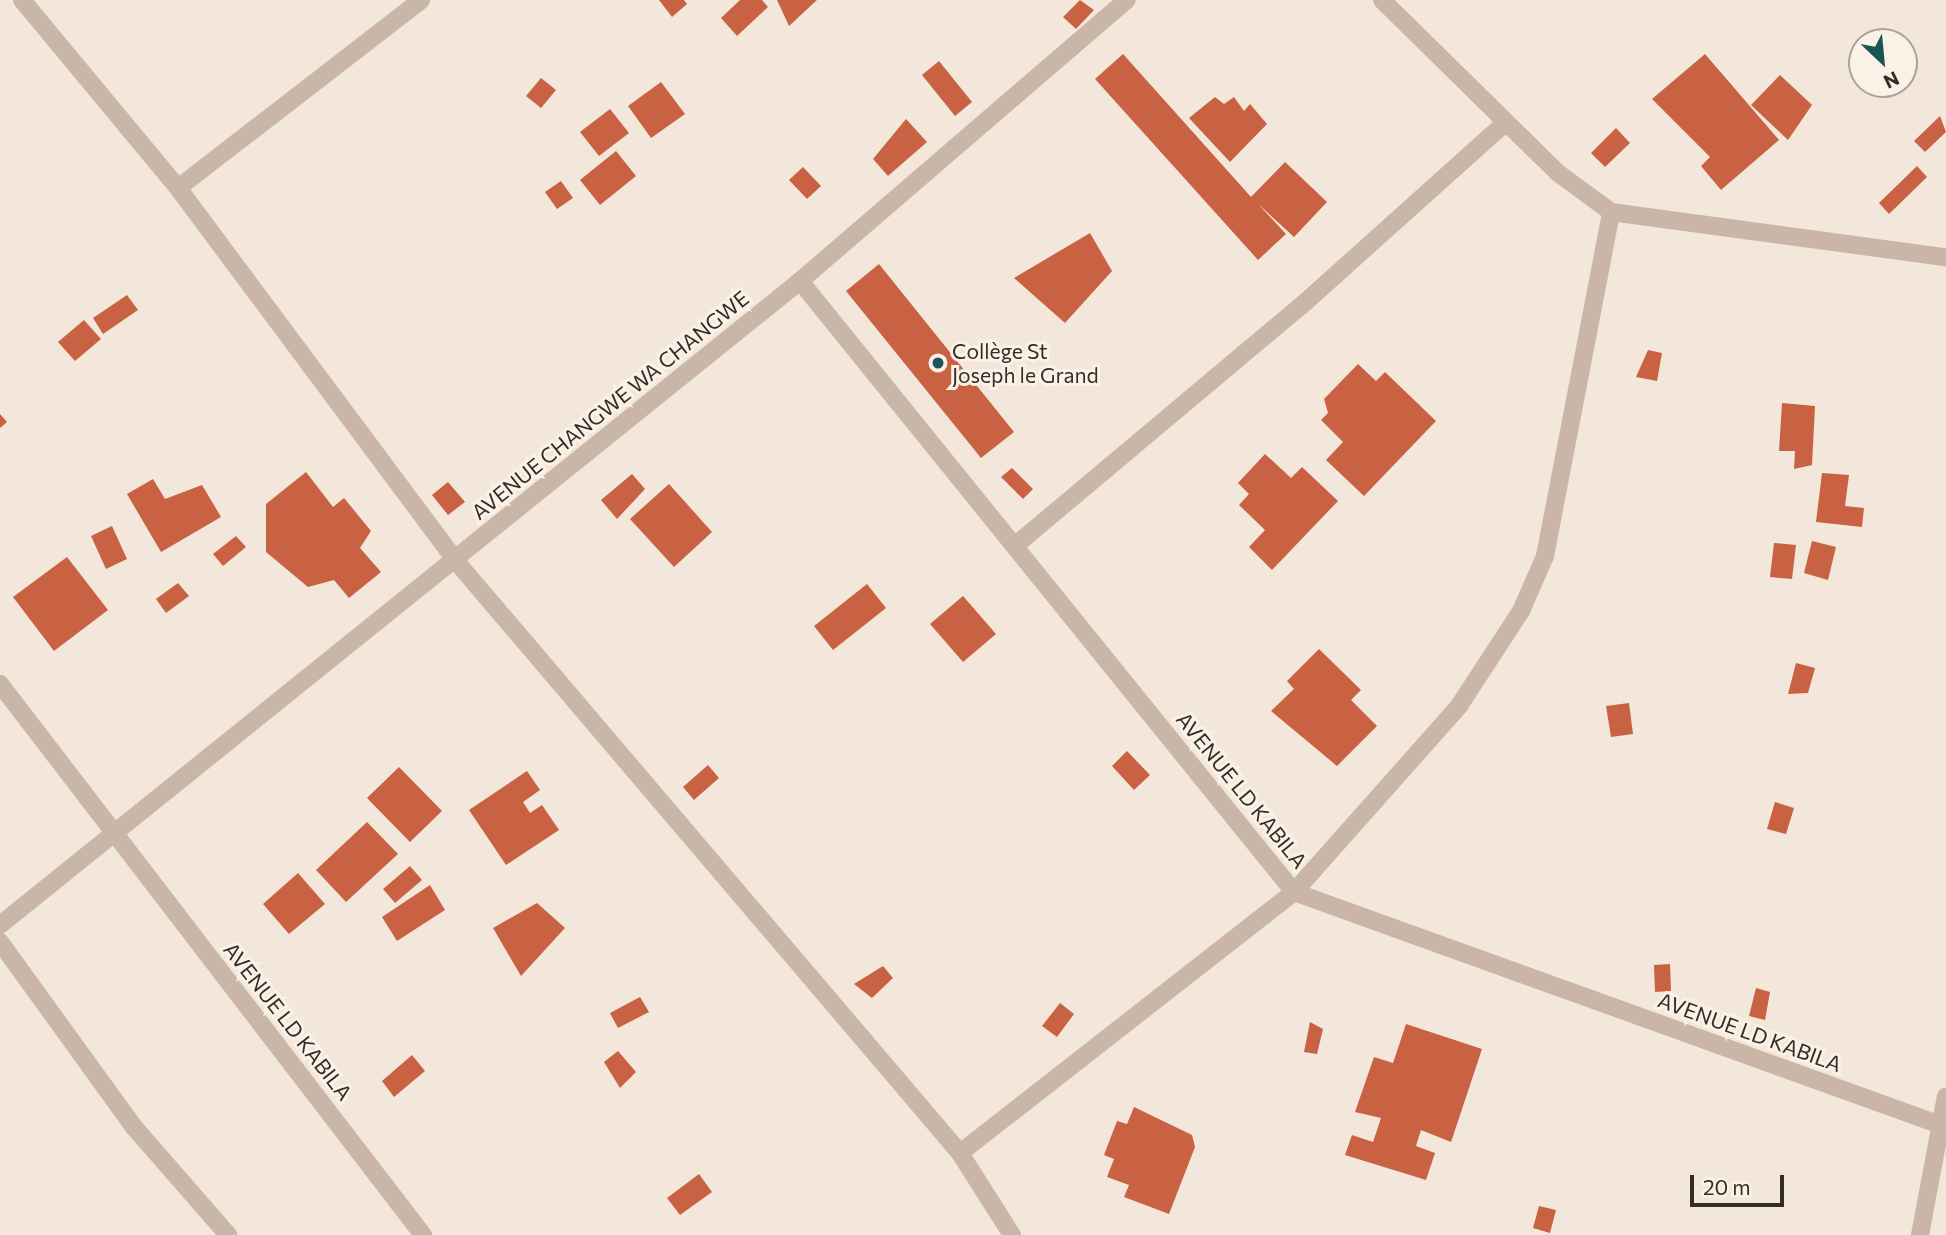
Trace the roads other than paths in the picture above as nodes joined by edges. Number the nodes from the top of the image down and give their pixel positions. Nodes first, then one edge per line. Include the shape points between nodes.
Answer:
1 (22, 0) edge
2 (421, 0) edge
3 (1128, 0) edge
4 (1382, 0) edge
5 (1504, 124) junction
6 (178, 188) junction
7 (1611, 212) junction
8 (1946, 257) edge
9 (800, 281) junction
10 (1017, 544) junction
11 (455, 560) junction
12 (0, 684) edge
13 (114, 836) junction
14 (1294, 892) junction
15 (0, 925) edge
16 (0, 942) edge
17 (1946, 1096) edge
18 (1941, 1125) junction
19 (960, 1153) junction
20 (228, 1235) edge
21 (423, 1235) edge
22 (1012, 1235) edge
23 (1920, 1235) edge

1 - 6 street
2 - 6 street
3 - 9 street, AVENUE CHANGWE WA CHANGWE
4 - 5 street
5 - 7 street
5 - 10 street via 1301,306
6 - 11 street
7 - 8 street
7 - 14 street via 1545,556 1521,611 1460,706
9 - 10 street, AVENUE LD KABILA
9 - 11 street, AVENUE CHANGWE WA CHANGWE
10 - 14 street, AVENUE LD KABILA
11 - 13 street, AVENUE CHANGWE WA CHANGWE
11 - 19 street
12 - 13 street, AVENUE LD KABILA
13 - 15 street
13 - 21 street, AVENUE LD KABILA
14 - 18 street, AVENUE LD KABILA
14 - 19 street
16 - 20 street via 133,1126
17 - 18 street
18 - 23 street
19 - 22 street

